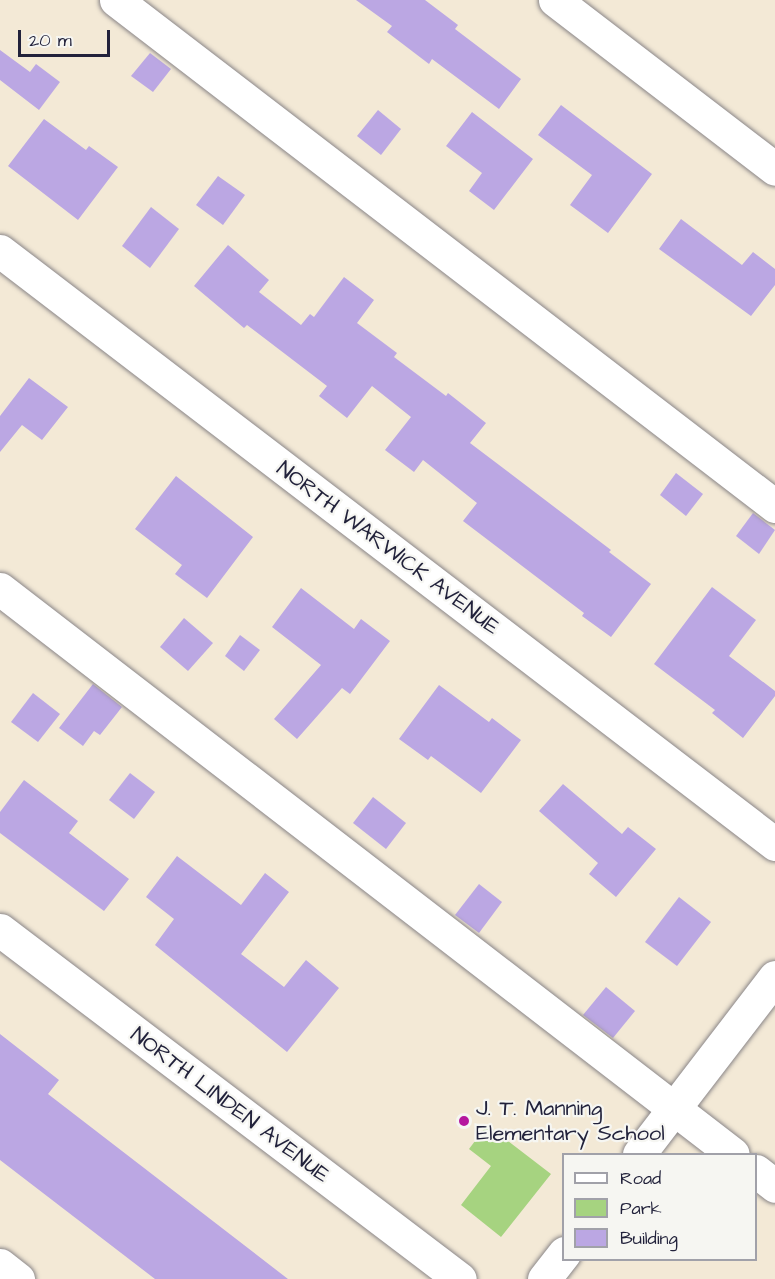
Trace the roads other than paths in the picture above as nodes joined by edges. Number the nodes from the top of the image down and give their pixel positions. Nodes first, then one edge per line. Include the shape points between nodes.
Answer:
1 (116, 0) edge
2 (555, 0) edge
3 (775, 169) edge
4 (0, 251) edge
5 (775, 506) edge
6 (0, 589) edge
7 (775, 844) edge
8 (0, 930) edge
9 (775, 977) edge
10 (674, 1109) junction
11 (641, 1153) edge
12 (730, 1153) edge
13 (757, 1172) edge
14 (775, 1186) edge
15 (562, 1256) edge
16 (0, 1265) edge
17 (18, 1279) edge
18 (460, 1279) edge
19 (544, 1279) edge

1 - 5 street
2 - 3 street
4 - 7 street, NORTH WARWICK AVENUE
6 - 10 street
8 - 18 street, NORTH LINDEN AVENUE
9 - 10 street
10 - 11 street
10 - 12 street
13 - 14 street
15 - 19 street
16 - 17 street

